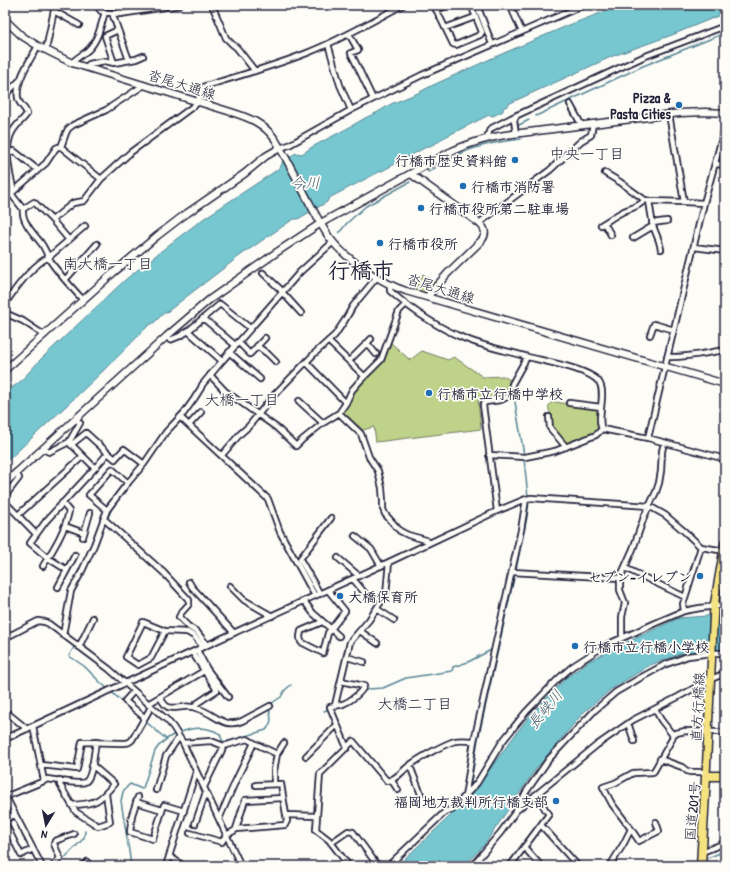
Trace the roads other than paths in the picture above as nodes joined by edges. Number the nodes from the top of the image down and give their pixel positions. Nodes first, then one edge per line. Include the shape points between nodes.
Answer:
1 (55, 5) edge
2 (96, 5) edge
3 (118, 5) edge
4 (180, 5) edge
5 (212, 5) edge
6 (403, 5) edge
7 (449, 5) edge
8 (471, 5) edge
9 (477, 5) edge
10 (510, 5) edge
11 (584, 5) edge
12 (435, 7) edge
13 (54, 11) junction
14 (105, 12) junction
15 (112, 13) junction
16 (120, 14) junction
17 (475, 17) junction
18 (5, 20) edge
19 (79, 25) dead end
20 (725, 26) edge
21 (445, 28) junction
22 (118, 30) junction
23 (522, 32) junction
24 (349, 34) junction
25 (328, 44) junction
26 (492, 44) junction
27 (38, 46) junction
28 (46, 50) junction
29 (143, 56) dead end
30 (129, 60) junction
31 (72, 62) junction
32 (114, 63) junction
33 (86, 67) junction
34 (255, 71) junction
35 (19, 81) junction
36 (144, 85) junction
37 (5, 95) edge
38 (373, 99) junction
39 (199, 102) junction
40 (570, 104) dead end
41 (350, 110) junction
42 (725, 113) edge
43 (669, 114) junction
44 (517, 115) junction
45 (593, 124) junction
46 (582, 126) junction
47 (725, 127) edge
48 (516, 134) junction
49 (488, 138) junction
50 (6, 146) edge
51 (61, 147) junction
52 (282, 150) junction
53 (8, 154) junction
54 (716, 164) junction
55 (725, 165) edge
56 (38, 170) junction
57 (605, 173) dead end
58 (412, 174) junction
59 (102, 179) junction
60 (14, 192) junction
61 (647, 200) junction
62 (684, 202) junction
63 (704, 204) junction
64 (23, 209) junction
65 (52, 220) junction
66 (667, 221) dead end
67 (321, 223) junction
68 (479, 223) junction
69 (652, 224) junction
70 (84, 226) dead end
71 (611, 235) dead end
72 (633, 238) dead end
73 (69, 240) junction
74 (333, 242) junction
75 (97, 244) dead end
76 (694, 247) junction
77 (661, 249) dead end
78 (725, 251) edge
79 (49, 257) junction
80 (263, 273) dead end
81 (377, 277) junction
82 (65, 280) junction
83 (390, 285) junction
84 (282, 292) junction
85 (427, 297) junction
86 (83, 300) junction
87 (5, 304) edge
88 (406, 304) junction
89 (5, 313) edge
90 (301, 313) dead end
91 (203, 318) junction
92 (250, 328) junction
93 (674, 330) junction
94 (188, 331) junction
95 (44, 335) junction
96 (650, 335) dead end
97 (167, 336) junction
98 (265, 338) dead end
99 (371, 339) dead end
100 (328, 341) junction
101 (367, 343) junction
102 (236, 344) junction
103 (257, 346) junction
104 (725, 350) edge
105 (229, 352) junction
106 (376, 354) dead end
107 (527, 357) junction
108 (667, 357) junction
109 (222, 361) junction
110 (349, 361) junction
111 (276, 362) dead end
112 (306, 362) junction
113 (665, 367) junction
114 (5, 370) edge
115 (210, 375) junction
116 (364, 376) junction
117 (260, 379) dead end
118 (725, 384) edge
119 (299, 401) dead end
120 (346, 403) junction
121 (569, 403) dead end
122 (601, 407) junction
123 (200, 412) dead end
124 (339, 413) junction
125 (259, 415) junction
126 (180, 417) junction
127 (548, 417) dead end
128 (76, 418) junction
129 (323, 423) junction
130 (189, 425) junction
131 (602, 429) junction
132 (648, 438) junction
133 (70, 443) junction
134 (664, 443) junction
135 (566, 447) junction
136 (43, 449) junction
137 (108, 453) junction
138 (489, 455) junction
139 (83, 456) junction
140 (222, 456) junction
141 (725, 459) edge
142 (144, 464) junction
143 (95, 468) junction
144 (16, 472) junction
145 (5, 483) edge
146 (128, 483) junction
147 (5, 496) edge
148 (526, 499) junction
149 (5, 502) edge
150 (62, 503) junction
151 (649, 506) junction
152 (107, 510) junction
153 (497, 511) junction
154 (90, 513) dead end
155 (18, 516) junction
156 (331, 518) dead end
157 (104, 519) junction
158 (65, 526) junction
159 (36, 534) junction
160 (355, 536) dead end
161 (429, 543) junction
162 (701, 547) junction
163 (725, 548) edge
164 (75, 555) dead end
165 (48, 558) junction
166 (338, 558) dead end
167 (389, 562) junction
168 (43, 566) dead end
169 (381, 566) junction
170 (625, 568) junction
171 (67, 570) junction
172 (512, 572) junction
173 (359, 576) junction
174 (620, 578) junction
175 (353, 579) junction
176 (189, 582) dead end
177 (230, 586) dead end
178 (58, 587) dead end
179 (328, 590) junction
180 (318, 595) junction
181 (685, 597) junction
182 (369, 598) dead end
183 (304, 601) junction
184 (725, 605) edge
185 (377, 609) junction
186 (714, 609) junction
187 (684, 611) junction
188 (272, 616) junction
189 (93, 618) dead end
190 (394, 620) dead end
191 (322, 622) junction
192 (330, 629) junction
193 (164, 631) junction
194 (360, 631) junction
195 (234, 633) junction
196 (63, 635) junction
197 (339, 636) dead end
198 (5, 638) edge
199 (622, 638) junction
200 (377, 642) dead end
201 (205, 646) junction
202 (79, 647) junction
203 (197, 650) junction
204 (192, 652) junction
205 (712, 652) junction
206 (725, 653) edge
207 (347, 657) junction
208 (364, 662) dead end
209 (204, 671) junction
210 (725, 674) edge
211 (711, 679) junction
212 (341, 680) junction
213 (124, 684) junction
214 (133, 692) junction
215 (160, 697) junction
216 (228, 697) dead end
217 (335, 705) junction
218 (150, 706) junction
219 (270, 706) dead end
220 (196, 708) junction
221 (655, 709) junction
222 (5, 711) edge
223 (144, 717) junction
224 (628, 723) junction
225 (337, 725) junction
226 (33, 726) junction
227 (27, 729) junction
228 (708, 732) junction
229 (725, 732) edge
230 (673, 734) junction
231 (179, 737) junction
232 (5, 739) edge
233 (474, 741) junction
234 (634, 741) dead end
235 (96, 742) junction
236 (183, 743) junction
237 (254, 743) junction
238 (284, 743) dead end
239 (224, 746) junction
240 (347, 748) junction
241 (277, 754) junction
242 (306, 756) dead end
243 (660, 759) junction
244 (41, 765) junction
245 (92, 765) junction
246 (410, 766) junction
247 (196, 772) junction
248 (706, 774) junction
249 (725, 776) edge
250 (60, 780) junction
251 (44, 781) junction
252 (392, 781) junction
253 (274, 783) junction
254 (256, 785) dead end
255 (156, 790) dead end
256 (205, 790) junction
257 (398, 790) dead end
258 (526, 792) junction
259 (106, 794) junction
260 (535, 795) junction
261 (5, 796) edge
262 (465, 797) junction
263 (283, 798) junction
264 (530, 799) junction
265 (424, 802) dead end
266 (72, 805) junction
267 (162, 810) junction
268 (184, 811) junction
269 (516, 811) junction
270 (15, 814) junction
271 (286, 815) junction
272 (316, 816) junction
273 (219, 819) junction
274 (5, 820) edge
275 (656, 822) dead end
276 (5, 824) edge
277 (195, 824) dead end
278 (541, 825) junction
279 (236, 829) junction
280 (631, 829) junction
281 (190, 833) dead end
282 (74, 834) dead end
283 (226, 835) junction
284 (331, 843) junction
285 (725, 843) edge
286 (524, 847) junction
287 (34, 849) junction
288 (701, 854) junction
289 (169, 856) junction
290 (725, 861) edge
291 (42, 866) edge
292 (53, 866) edge
293 (83, 866) edge
294 (91, 866) edge
295 (166, 866) edge
296 (184, 866) edge
297 (241, 866) edge
298 (349, 866) edge
299 (378, 866) edge
300 (388, 866) edge
301 (472, 866) edge
302 (510, 866) edge
303 (541, 866) edge
304 (578, 866) edge
305 (610, 866) edge
306 (701, 866) edge
307 (715, 866) edge

1 - 13 street
2 - 14 street
3 - 16 street
4 - 16 street
5 - 34 street via 226,38 238,48
6 - 24 street
7 - 12 street
8 - 17 street
9 - 26 street
10 - 23 street
11 - 23 street
12 - 21 street
13 - 19 street
13 - 28 street
14 - 15 street
14 - 31 street via 89,50
15 - 16 street
15 - 22 street
17 - 21 street
17 - 21 street via 482,32 480,35 456,45
18 - 27 street, 沓尾大通線 via 22,36
20 - 44 street via 642,57
22 - 30 street
22 - 32 street via 105,36
23 - 26 street
24 - 25 street
24 - 38 street via 358,50 352,53
25 - 34 street
25 - 41 street
26 - 38 street
27 - 28 street, 沓尾大通線
27 - 35 street
28 - 31 street, 沓尾大通線
29 - 30 street
30 - 32 street
31 - 33 street, 沓尾大通線
32 - 33 street via 105,61
33 - 36 street, 沓尾大通線
34 - 39 street via 205,86 199,92
35 - 37 street
35 - 50 street via 18,101 27,114 16,125
36 - 39 street, 沓尾大通線
36 - 51 street via 106,110 73,125 68,129
38 - 41 street
39 - 52 street, 沓尾大通線 via 258,123 270,132
39 - 59 street via 131,152
40 - 46 street
41 - 52 street
42 - 43 street
43 - 45 street
43 - 62 street
44 - 48 street via 514,120
44 - 49 street via 490,129
45 - 46 street
45 - 68 street via 591,135 550,170
46 - 48 street
47 - 54 street
48 - 49 street
49 - 58 street via 450,152
50 - 53 street
51 - 56 street via 56,148
51 - 59 street
52 - 67 street, 沓尾大通線
52 - 86 street via 266,156 184,216 135,254
53 - 56 street via 14,152
53 - 60 street
54 - 55 street
54 - 63 street
56 - 60 street
57 - 61 street
58 - 67 street
58 - 68 street
59 - 65 street via 84,201 73,203
60 - 64 street via 12,195
61 - 62 street
61 - 69 street
61 - 71 street via 602,224
62 - 63 street
63 - 76 street
64 - 65 street via 34,202
64 - 79 street via 28,226
65 - 73 street
66 - 69 street
67 - 74 street, 沓尾大通線
67 - 97 street via 209,300
68 - 85 street via 486,232 485,236
69 - 72 street
69 - 77 street
70 - 73 street
73 - 79 street
74 - 81 street, 沓尾大通線
74 - 84 street
75 - 82 street
76 - 78 street
76 - 93 street
79 - 82 street
79 - 87 street via 32,269
80 - 84 street
81 - 83 street, 沓尾大通線
81 - 100 street via 353,306 340,329
82 - 86 street
83 - 85 street, 沓尾大通線
83 - 88 street via 390,291
84 - 90 street
84 - 92 street
85 - 113 street, 沓尾大通線
86 - 95 street
88 - 107 street via 428,320 458,336
88 - 116 street via 399,311 381,360
89 - 95 street
91 - 92 street via 220,304
91 - 94 street
91 - 102 street
92 - 102 street
93 - 96 street via 654,324
93 - 108 street
94 - 97 street via 170,340
94 - 109 street
95 - 114 street
97 - 128 street
98 - 103 street
99 - 101 street
100 - 110 street
100 - 112 street
101 - 106 street
101 - 110 street
102 - 103 street via 250,354
102 - 105 street
103 - 111 street
104 - 108 street
105 - 109 street
105 - 117 street
107 - 122 street via 595,377 601,386
107 - 138 street via 512,384 511,395 501,400 485,402 483,406
108 - 113 street
109 - 115 street
110 - 116 street
112 - 120 street
112 - 125 street via 273,396
113 - 118 street, 沓尾大通線
113 - 132 street
115 - 125 street via 225,391
115 - 126 street
116 - 120 street via 352,390
119 - 129 street
120 - 124 street
121 - 122 street
122 - 131 street
123 - 130 street
124 - 129 street
124 - 161 street via 361,434 369,457 378,471 385,514 400,531
125 - 129 street via 296,446
125 - 140 street
126 - 130 street
126 - 142 street
127 - 135 street via 550,428
128 - 133 street via 80,423
128 - 136 street
130 - 140 street
131 - 132 street
131 - 135 street via 596,435
132 - 134 street
133 - 136 street via 49,452
133 - 137 street via 86,433
133 - 139 street
134 - 141 street
134 - 151 street via 659,483
135 - 138 street via 525,457
136 - 144 street
137 - 142 street via 115,459 124,449
137 - 143 street
138 - 153 street
139 - 143 street
139 - 155 street
140 - 180 street via 268,499 280,532
142 - 146 street
143 - 150 street
144 - 145 street
144 - 147 street via 19,478
146 - 152 street
146 - 152 street via 112,469 89,495
148 - 151 street
148 - 153 street
148 - 172 street
149 - 155 street
150 - 158 street via 69,511
150 - 159 street
151 - 162 street via 665,515
151 - 170 street
152 - 157 street
153 - 161 street
154 - 158 street via 83,535
155 - 159 street
156 - 180 street via 300,558
157 - 196 street via 71,591
157 - 201 street via 163,572 189,600 180,617 197,632
158 - 165 street
159 - 165 street via 30,543
160 - 169 street via 371,549
161 - 167 street
162 - 163 street
162 - 181 street
163 - 186 main road, 直方行橋線
164 - 171 street
165 - 168 street
165 - 171 street
166 - 173 street
167 - 169 street
167 - 185 street via 386,594
169 - 173 street
170 - 174 street
170 - 181 street
171 - 178 street
172 - 174 street
172 - 233 street
173 - 175 street
174 - 199 street via 620,590 625,603
175 - 179 street
175 - 182 street
176 - 195 street
177 - 188 street via 244,600
179 - 180 street
179 - 192 street via 346,611
180 - 183 street
181 - 187 street
183 - 188 street
183 - 191 street
184 - 186 street
185 - 190 street
185 - 194 street
186 - 187 street
186 - 205 main road, 直方行橋線
187 - 199 street
188 - 195 street
189 - 202 street
191 - 192 street
191 - 192 street via 301,631 301,642 323,653
192 - 197 street
193 - 193 street via 152,658 138,665 126,657 144,622
193 - 201 street via 187,632
194 - 200 street
194 - 207 street via 350,642
195 - 201 street
196 - 198 street via 49,624 38,622
196 - 202 street
199 - 262 street via 573,666 530,707 502,742 477,783
201 - 203 street
202 - 213 street via 109,669
203 - 204 street
203 - 216 street
204 - 209 street
204 - 213 street
205 - 206 street
205 - 211 main road, 直方行橋線
205 - 258 street via 688,656 664,665 616,692 595,710 549,759
207 - 208 street
207 - 212 street
209 - 215 street
209 - 220 street via 217,690 196,704
210 - 211 street
211 - 221 street
211 - 228 main road, 直方行橋線
212 - 217 street
212 - 217 street via 364,686 351,700
213 - 214 street
213 - 226 street
214 - 218 street
214 - 223 street via 126,701
215 - 218 street
215 - 220 street via 166,706
217 - 225 street via 330,707
218 - 223 street
218 - 231 street via 167,720
219 - 220 street via 233,724
221 - 224 street
221 - 230 street
222 - 227 street
223 - 235 street via 130,742
224 - 234 street
224 - 260 street
225 - 240 street
225 - 242 street
226 - 227 street
226 - 244 street
227 - 232 street
228 - 229 street
228 - 230 street via 685,731
228 - 248 main road, 直方行橋線
230 - 243 street
231 - 236 street
231 - 255 street via 166,756
233 - 246 street via 450,743
233 - 262 street
235 - 244 street via 82,742 77,769
235 - 245 street
236 - 239 street via 211,740
236 - 247 street
237 - 239 street via 247,739
237 - 241 street
237 - 273 street
238 - 241 street
239 - 256 street
240 - 252 street via 353,741 387,781
240 - 272 street via 320,774
241 - 253 street
243 - 248 street via 687,771
243 - 280 street via 653,772 633,773 603,787
244 - 251 street
245 - 250 street via 89,778 84,782
245 - 259 street via 114,784
246 - 252 street
246 - 265 street
247 - 256 street
247 - 268 street
248 - 249 highway, 国道201号
248 - 288 highway, 国道201号
250 - 251 street
250 - 266 street via 60,785
251 - 261 street
252 - 257 street
253 - 254 street
253 - 263 street via 281,784
256 - 273 street
256 - 277 street
258 - 264 street
258 - 269 street
259 - 266 street via 91,804
259 - 266 street via 110,822 98,826 76,812
260 - 264 street
260 - 278 street via 549,814
261 - 270 street
262 - 300 street
263 - 271 street
263 - 279 street via 245,800
264 - 269 street
267 - 267 street via 153,839 130,832 137,800
267 - 268 street via 164,805
268 - 289 street
269 - 301 street
270 - 274 street
270 - 287 street
271 - 272 street
271 - 279 street via 285,825
272 - 284 street via 316,830
273 - 283 street
275 - 280 street via 660,831 639,841
276 - 287 street via 21,855
278 - 286 street
278 - 304 street
279 - 283 street
280 - 305 street
281 - 283 street via 222,842
282 - 292 street via 54,844 60,858
283 - 297 street
284 - 298 street
284 - 299 street via 348,831 353,832
285 - 288 street
286 - 302 street
286 - 303 street
287 - 291 street
288 - 306 highway, 国道201号
289 - 295 street
289 - 296 street
290 - 307 street
293 - 294 street via 87,862

